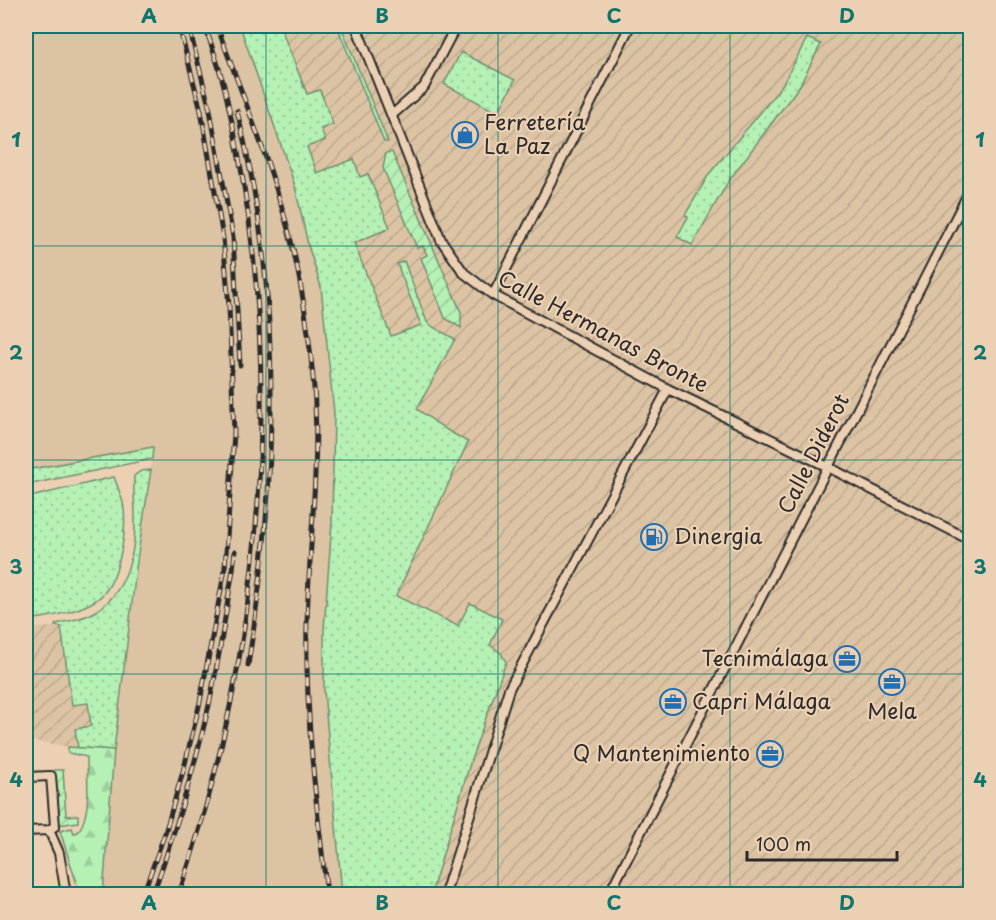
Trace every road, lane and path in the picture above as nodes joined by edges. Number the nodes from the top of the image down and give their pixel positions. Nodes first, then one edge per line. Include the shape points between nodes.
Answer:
1 (356, 26) edge
2 (456, 26) edge
3 (630, 26) edge
4 (392, 115) junction
5 (970, 190) edge
6 (493, 296) junction
7 (668, 389) junction
8 (828, 467) junction
9 (970, 540) edge
10 (26, 777) edge
11 (49, 830) junction
12 (26, 831) edge
13 (66, 894) edge
14 (445, 894) edge
15 (609, 894) edge

1 - 4 street, Calle Hermanas Bronte
2 - 4 street via 424,87
3 - 6 street
4 - 6 street, Calle Hermanas Bronte via 441,240 464,273
5 - 8 street, Calle Diderot
6 - 7 street, Calle Hermanas Bronte
7 - 8 street, Calle Hermanas Bronte
7 - 14 street via 509,689
8 - 9 street, Calle Hermanas Bronte
8 - 15 street, Calle Diderot
10 - 11 street via 51,776 55,826
11 - 12 street
11 - 13 street via 59,853

